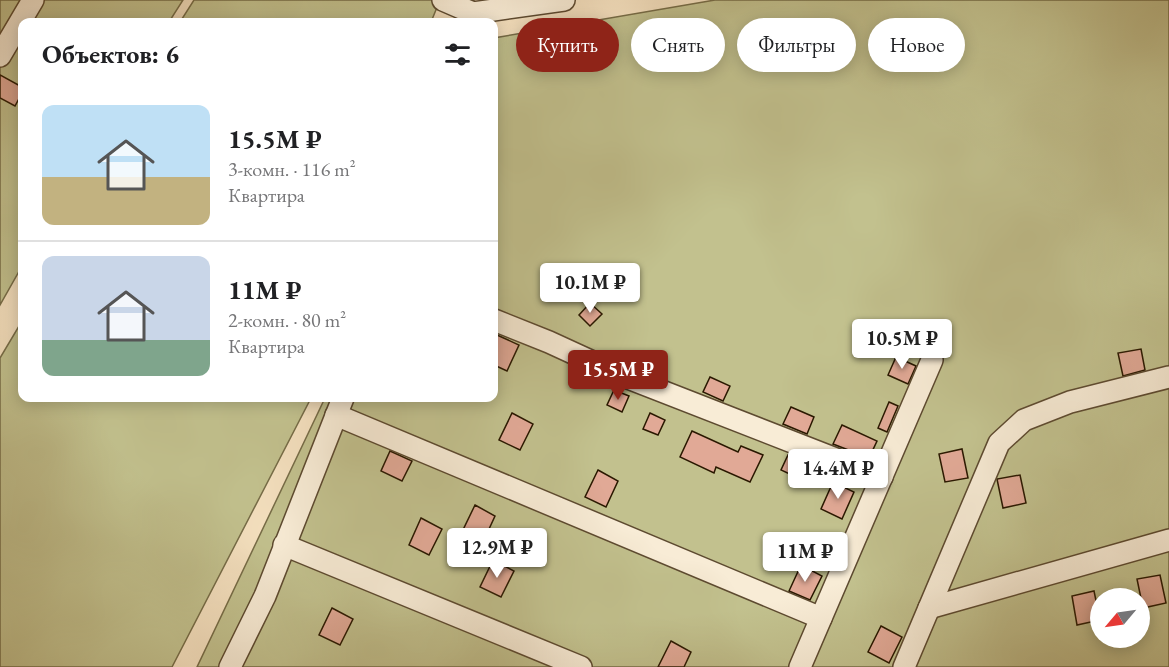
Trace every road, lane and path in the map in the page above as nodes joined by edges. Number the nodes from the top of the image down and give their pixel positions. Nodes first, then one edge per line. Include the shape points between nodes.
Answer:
1 (33, 0) edge
2 (564, 0) edge
3 (456, 8) edge
4 (22, 18) edge
5 (18, 25) edge
6 (0, 56) edge
7 (498, 322) edge
8 (932, 360) dead end
9 (1169, 377) edge
10 (339, 406) edge
11 (882, 477) junction
12 (1169, 540) edge
13 (284, 545) junction
14 (929, 608) junction
15 (821, 618) junction
16 (230, 667) edge
17 (581, 667) edge
18 (800, 667) edge
19 (904, 667) edge

1 - 4 street
2 - 3 street
5 - 6 street
7 - 11 street via 623,376
8 - 11 street
9 - 14 street via 1070,402 1024,420 999,443
10 - 13 street
10 - 15 street
11 - 15 street
12 - 14 street
13 - 16 street via 265,596
13 - 17 street
14 - 19 street
15 - 18 street

